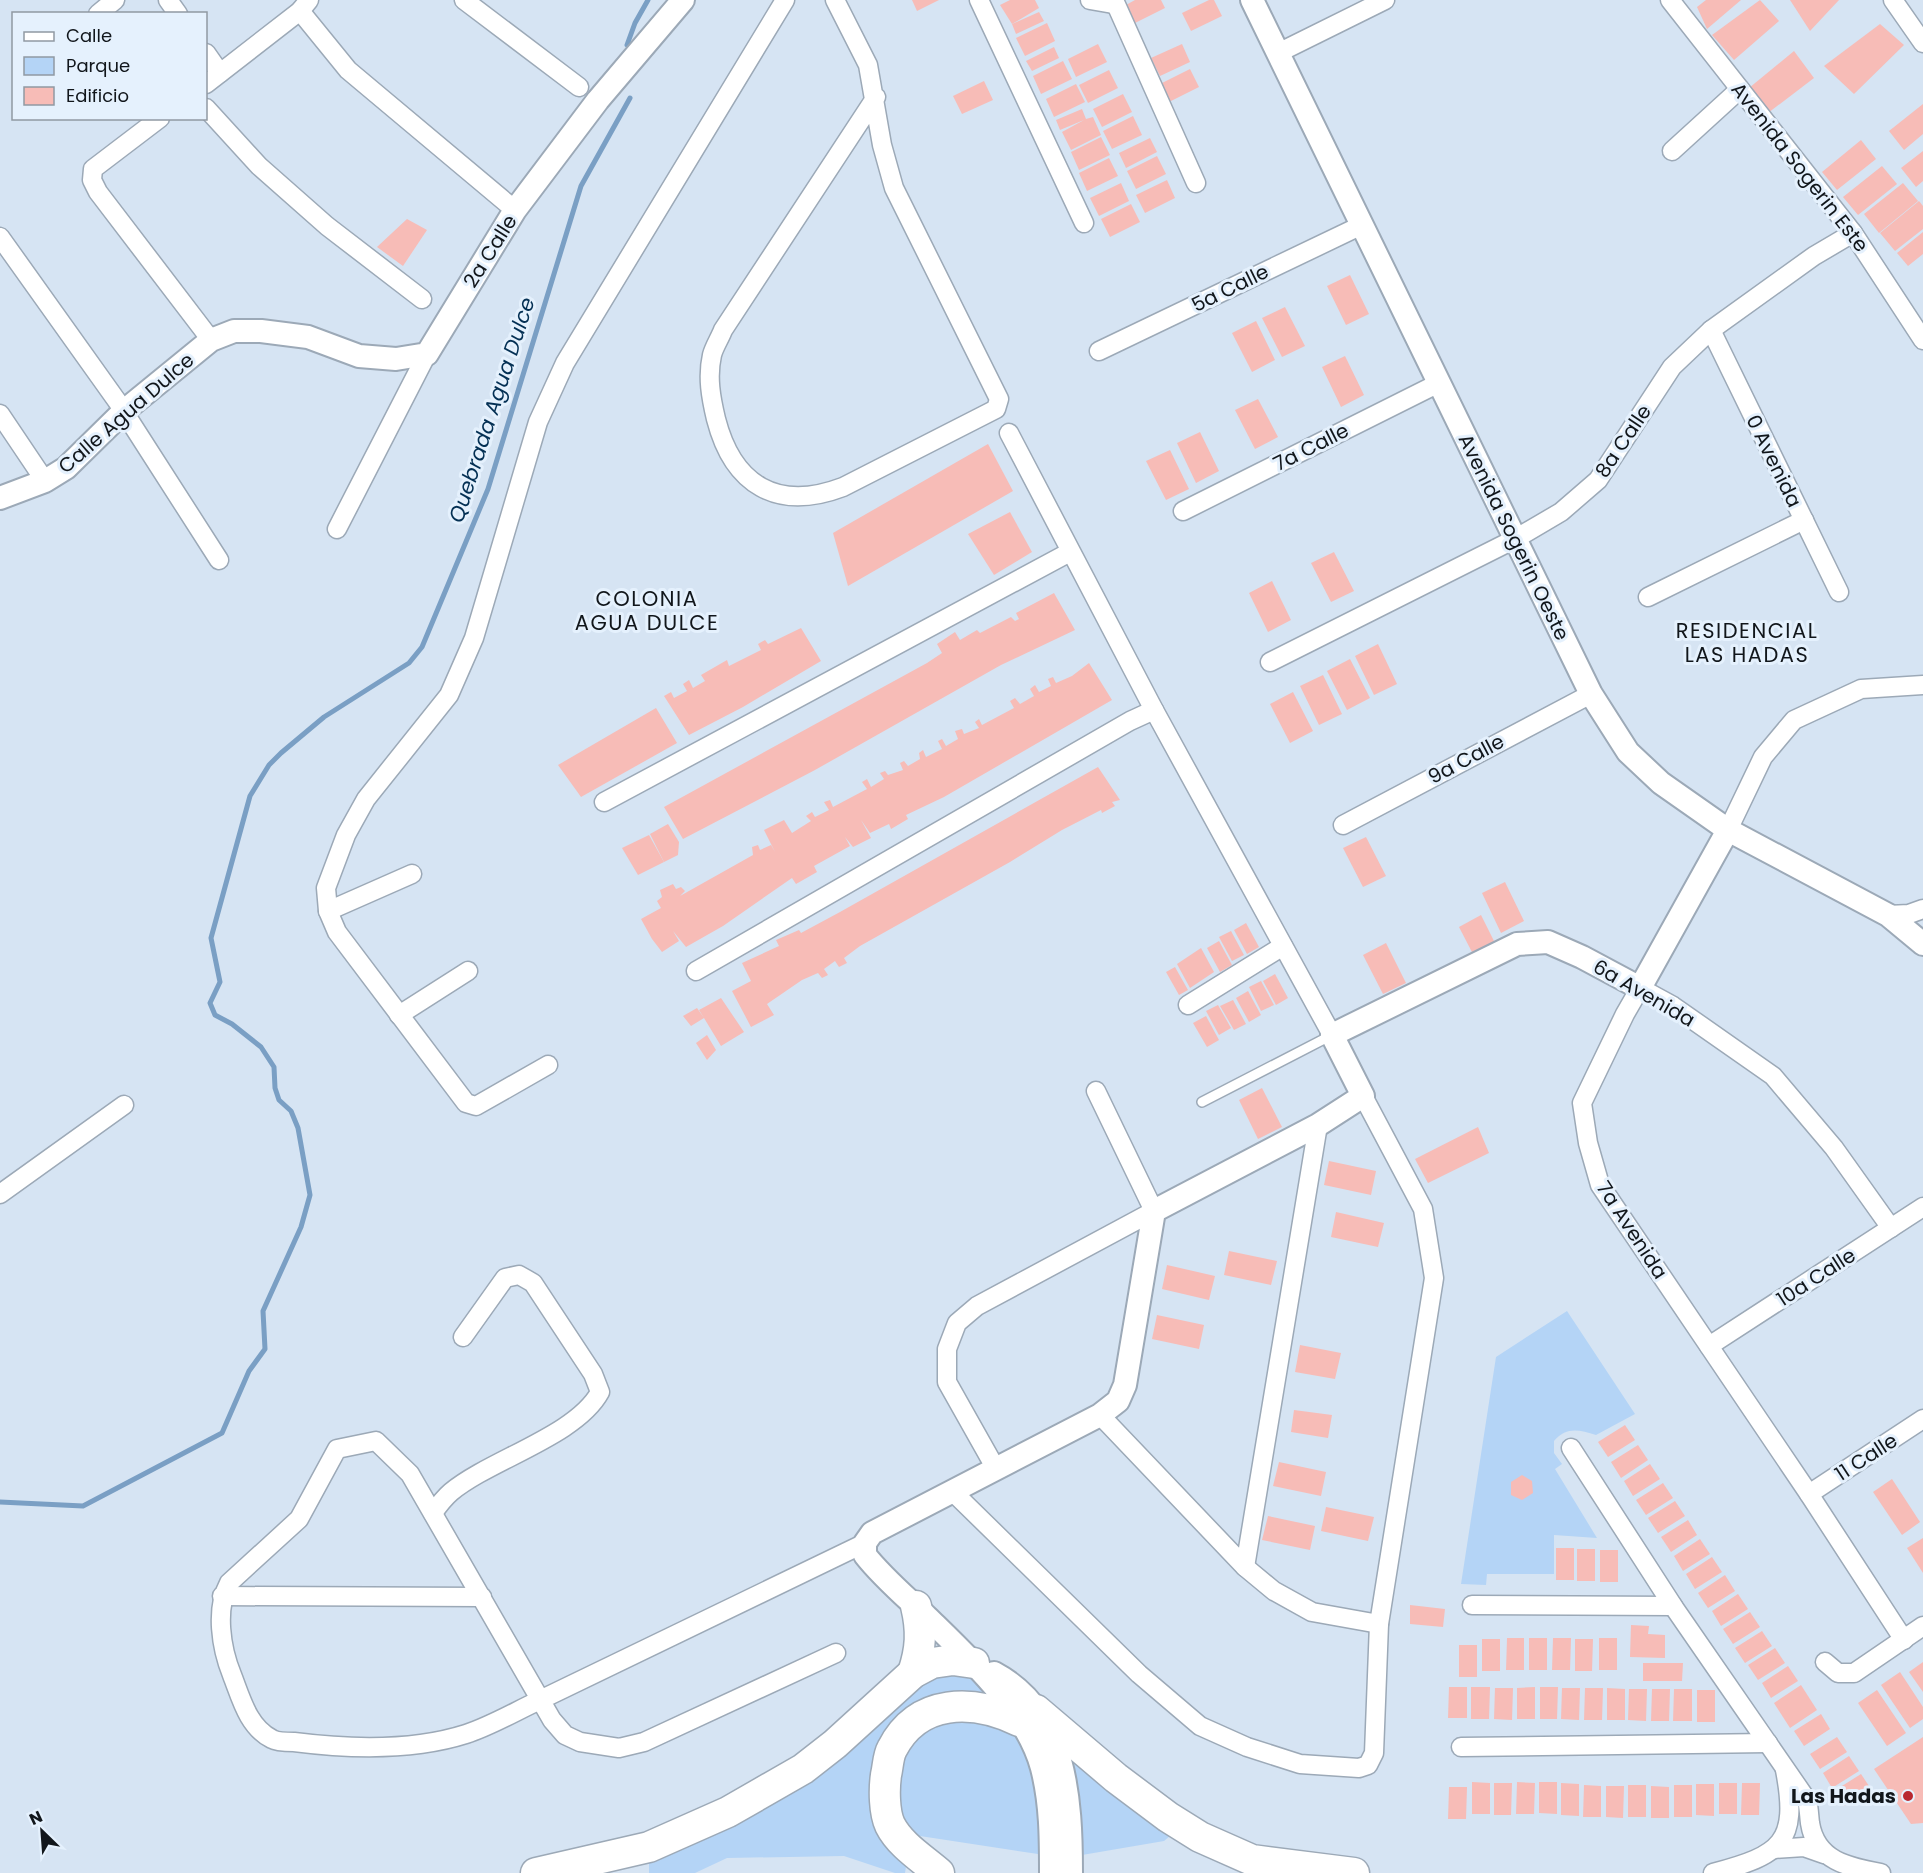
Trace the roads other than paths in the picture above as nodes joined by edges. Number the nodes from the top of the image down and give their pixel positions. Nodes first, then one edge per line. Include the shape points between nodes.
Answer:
1 (115, 0) edge
2 (464, 0) edge
3 (683, 0) edge
4 (785, 0) edge
5 (835, 0) edge
6 (979, 0) edge
7 (1090, 0) edge
8 (1252, 0) edge
9 (1385, 0) edge
10 (1670, 0) edge
11 (1893, 0) edge
12 (1114, 2) edge
13 (307, 3) edge
14 (100, 12) edge
15 (1923, 43) edge
16 (1278, 53) junction
17 (207, 54) edge
18 (220, 73) junction
19 (207, 83) edge
20 (579, 87) dead end
21 (1740, 89) junction
22 (876, 97) junction
23 (207, 109) edge
24 (157, 120) edge
25 (1672, 151) dead end
26 (1196, 183) dead end
27 (515, 210) junction
28 (1084, 223) dead end
29 (1362, 225) junction
30 (1852, 234) junction
31 (0, 237) edge
32 (422, 299) dead end
33 (1711, 330) junction
34 (211, 340) junction
35 (1923, 340) edge
36 (1098, 351) dead end
37 (428, 354) junction
38 (1439, 383) junction
39 (124, 411) junction
40 (0, 414) edge
41 (1009, 433) dead end
42 (45, 481) junction
43 (0, 498) edge
44 (1184, 511) dead end
45 (1803, 520) junction
46 (337, 529) dead end
47 (1515, 539) junction
48 (1070, 552) junction
49 (219, 560) dead end
50 (1839, 592) dead end
51 (1648, 597) dead end
52 (1270, 662) dead end
53 (1923, 685) edge
54 (1591, 694) junction
55 (1154, 710) junction
56 (604, 802) dead end
57 (1343, 825) dead end
58 (1728, 830) junction
59 (412, 874) dead end
60 (1923, 909) edge
61 (328, 911) junction
62 (1888, 915) junction
63 (1923, 944) edge
64 (1283, 946) junction
65 (696, 971) dead end
66 (468, 972) dead end
67 (1640, 988) junction
68 (1188, 1005) dead end
69 (399, 1015) junction
70 (1332, 1035) junction
71 (548, 1065) dead end
72 (1096, 1091) dead end
73 (1363, 1096) junction
74 (1202, 1102) dead end
75 (124, 1105) dead end
76 (1318, 1125) junction
77 (0, 1194) edge
78 (1923, 1208) edge
79 (1154, 1211) junction
80 (1891, 1228) junction
81 (463, 1337) dead end
82 (1709, 1346) junction
83 (1100, 1416) junction
84 (1923, 1419) edge
85 (1572, 1448) dead end
86 (996, 1469) junction
87 (952, 1491) junction
88 (1809, 1494) junction
89 (433, 1513) junction
90 (865, 1543) junction
91 (1245, 1567) junction
92 (222, 1596) junction
93 (482, 1597) junction
94 (1472, 1605) dead end
95 (916, 1606) junction
96 (1673, 1606) junction
97 (1379, 1624) junction
98 (1923, 1626) edge
99 (1904, 1640) junction
100 (836, 1653) dead end
101 (1825, 1662) dead end
102 (974, 1663) junction
103 (914, 1673) junction
104 (540, 1700) junction
105 (1028, 1715) junction
106 (1768, 1743) junction
107 (1461, 1747) dead end
108 (1784, 1765) junction
109 (1061, 1818) junction
110 (1774, 1849) junction
111 (1824, 1854) junction
112 (536, 1873) edge
113 (939, 1873) edge
114 (1051, 1873) edge
115 (1071, 1873) edge
116 (1354, 1873) edge
117 (1713, 1873) edge
118 (1881, 1873) edge

1 - 14 street
2 - 20 street
3 - 27 street, 2a Calle via 598,100
4 - 61 street via 565,363 538,422 474,638 449,695 366,800 346,835 326,888
5 - 22 street via 868,65
6 - 28 street
7 - 12 street
8 - 16 street, Avenida Sogerin Oeste
9 - 16 street
10 - 21 street, Avenida Sogerin Este
11 - 15 street
12 - 26 street
13 - 18 street
13 - 27 street via 348,70
16 - 29 street, Avenida Sogerin Oeste
17 - 18 street
18 - 19 street
21 - 25 street
21 - 30 street, Avenida Sogerin Este
22 - 22 street via 723,330 712,355 709,392 722,441 736,468 754,484 788,497 821,496 843,487 996,409 999,399 894,188 882,146
23 - 32 street via 268,174 327,226
24 - 34 street via 93,169 92,180
27 - 37 street, 2a Calle
29 - 36 street, 5a Calle
29 - 38 street, Avenida Sogerin Oeste
30 - 33 street, 8a Calle via 1814,256
30 - 35 street, Avenida Sogerin Este
31 - 39 street
33 - 45 street, 0 Avenida
33 - 47 street, 8a Calle via 1672,367 1598,480 1561,512
34 - 37 street, Calle Agua Dulce via 234,331 261,331 308,337 359,356 396,359
34 - 39 street, Calle Agua Dulce
37 - 46 street, 2a Calle
38 - 44 street, 7a Calle
38 - 47 street, Avenida Sogerin Oeste
39 - 42 street, Calle Agua Dulce via 66,468
39 - 49 street
40 - 42 street
41 - 48 street
42 - 43 street, Calle Agua Dulce
45 - 50 street, 0 Avenida
45 - 51 street
47 - 52 street, 8a Calle
47 - 54 street, Avenida Sogerin Oeste
48 - 55 street
48 - 56 street
53 - 58 street, 7a Avenida via 1861,689 1794,720 1763,757
54 - 57 street, 9a Calle
54 - 58 street, Avenida Sogerin Oeste via 1628,752 1661,783
55 - 64 street
55 - 65 street
58 - 62 street, Avenida Sogerin Oeste
58 - 67 street, 7a Avenida
59 - 61 street
60 - 62 street
61 - 69 street via 337,932
62 - 63 street, Avenida Sogerin Oeste
64 - 68 street
64 - 70 street
66 - 69 street
67 - 70 street, 6a Avenida via 1548,942 1517,944
67 - 80 street, 6a Avenida via 1673,1006 1773,1076 1834,1148
67 - 82 street, 7a Avenida via 1582,1103 1588,1143 1600,1185
69 - 71 street via 466,1103 476,1106
70 - 73 street
70 - 74 lane
72 - 79 street
73 - 76 street
73 - 97 street via 1423,1209 1434,1278
75 - 77 street
76 - 79 street
76 - 91 street
78 - 80 street, 10a Calle
79 - 83 street via 1125,1385 1118,1401
79 - 86 street via 977,1305 957,1323 947,1349 947,1382
80 - 82 street, 10a Calle
81 - 89 street via 505,1278 519,1275 533,1283 593,1374 600,1392 593,1405 557,1431 450,1492
82 - 88 street, 7a Avenida
83 - 86 street
83 - 91 street
84 - 88 street, 11 Calle
85 - 96 street
86 - 87 street
87 - 90 street via 883,1526
87 - 97 street via 1138,1674 1200,1726 1300,1764 1359,1768 1368,1765 1374,1753
88 - 99 street, 7a Avenida
89 - 92 street via 410,1474 376,1441 337,1449 299,1519 229,1583
89 - 93 street
90 - 95 street via 865,1555 873,1565
90 - 104 street
91 - 97 street via 1274,1591 1312,1612
92 - 93 street
92 - 104 street via 221,1629 230,1670 250,1721 272,1740 329,1746 412,1744 466,1734
93 - 104 street
94 - 96 street
95 - 102 street
95 - 103 highway via 921,1650
96 - 106 street
98 - 99 street
99 - 101 street via 1854,1673 1838,1673
100 - 104 street via 644,1742 619,1748 580,1742 565,1735
102 - 103 highway via 932,1663
102 - 105 street via 1004,1698
103 - 112 highway via 836,1744 728,1812 649,1847
105 - 109 street
105 - 113 highway via 963,1705 934,1711 907,1725 891,1750 884,1789 890,1824 909,1848
105 - 116 highway via 1200,1837 1252,1860
106 - 107 street
106 - 108 street
108 - 110 street via 1789,1824 1786,1835
108 - 111 street via 1807,1800 1813,1832
109 - 114 street
109 - 115 street
110 - 111 street via 1804,1847
110 - 117 street via 1757,1859
111 - 118 street via 1856,1869

